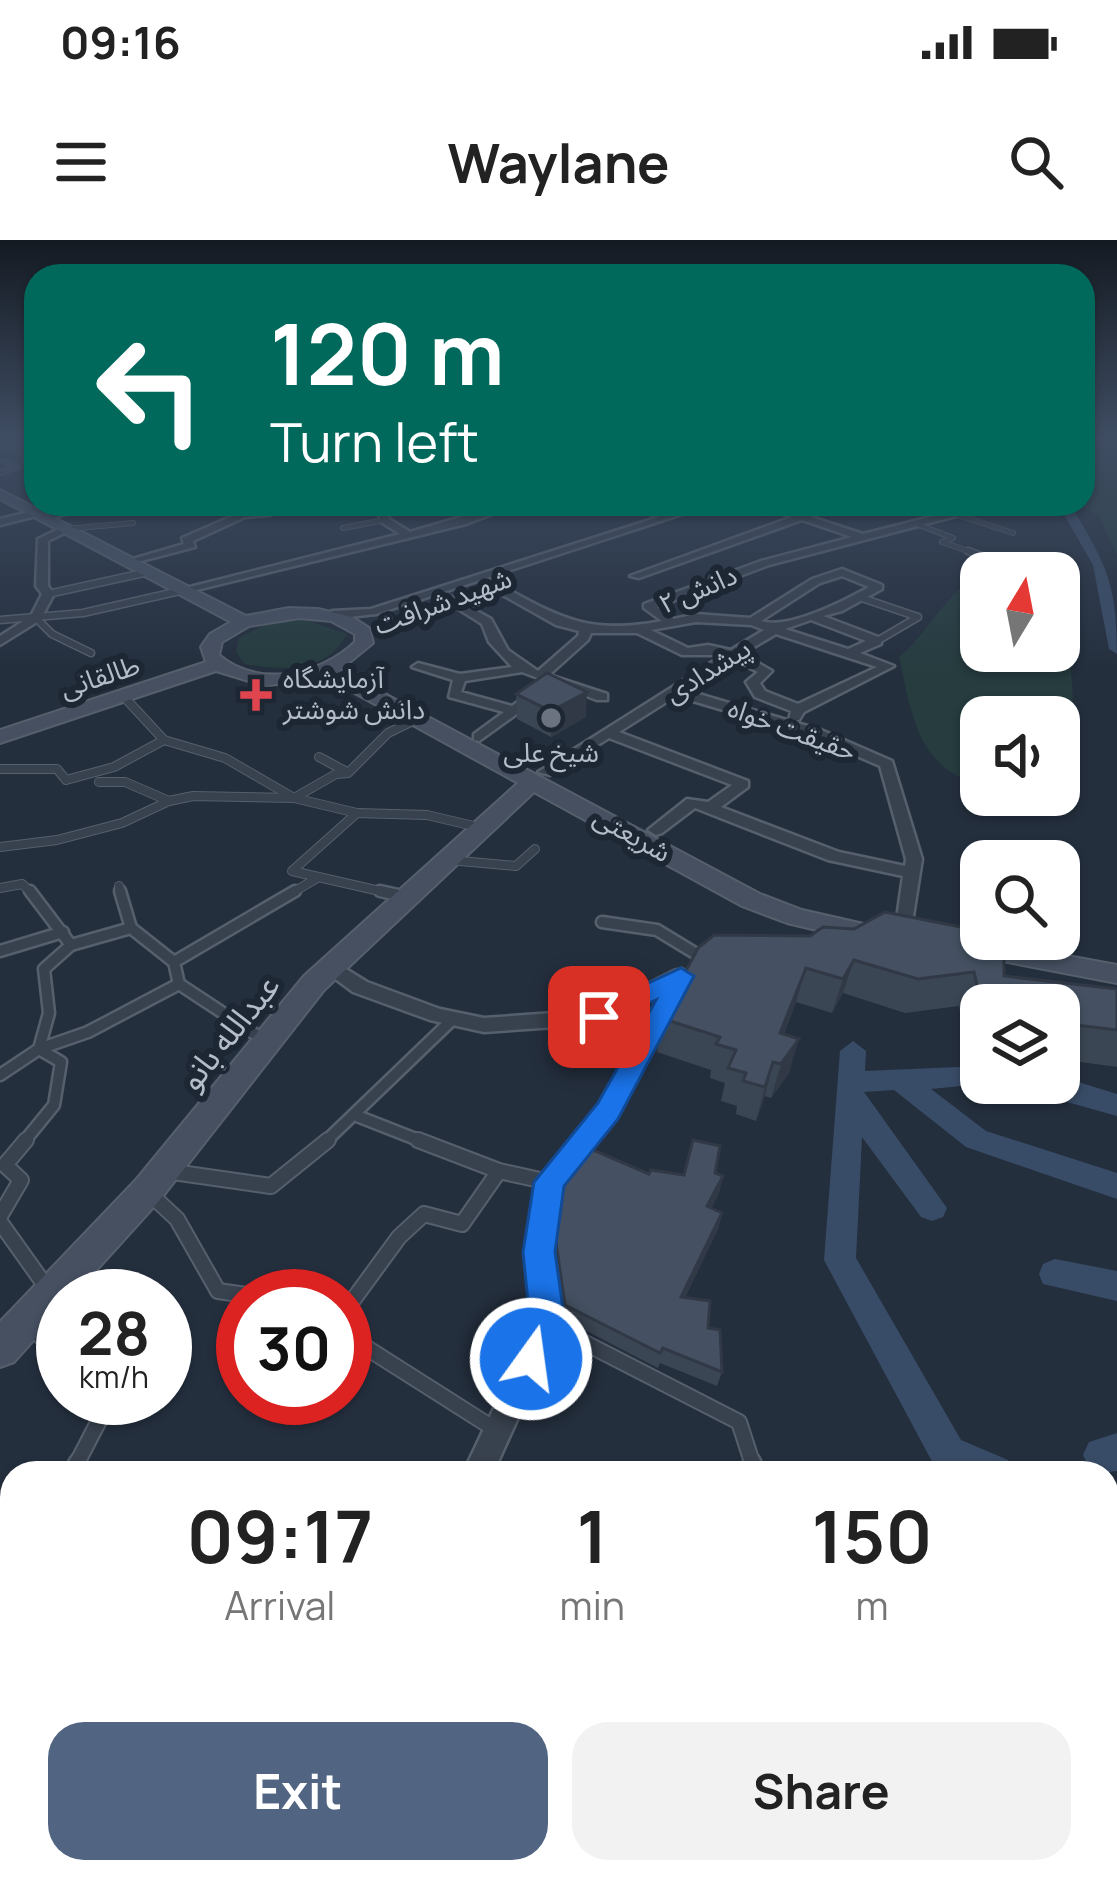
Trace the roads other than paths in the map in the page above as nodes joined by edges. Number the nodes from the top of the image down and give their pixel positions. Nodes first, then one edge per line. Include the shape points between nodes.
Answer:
1 (35, 516) edge
2 (43, 516) edge
3 (241, 516) edge
4 (384, 516) edge
5 (473, 516) edge
6 (666, 516) edge
7 (672, 516) edge
8 (693, 516) edge
9 (799, 516) edge
10 (939, 516) edge
11 (975, 516) edge
12 (669, 517) junction
13 (802, 517) junction
14 (384, 520) junction
15 (0, 522) edge
16 (133, 523) dead end
17 (917, 524) junction
18 (343, 528) dead end
19 (67, 529) junction
20 (1013, 532) dead end
21 (407, 535) junction
22 (862, 537) junction
23 (969, 552) edge
24 (679, 561) junction
25 (130, 562) junction
26 (148, 572) junction
27 (635, 576) dead end
28 (723, 578) junction
29 (489, 584) junction
30 (184, 590) junction
31 (47, 594) junction
32 (859, 597) junction
33 (448, 598) junction
34 (332, 615) junction
35 (814, 617) junction
36 (36, 618) junction
37 (0, 620) edge
38 (244, 622) junction
39 (672, 622) junction
40 (752, 622) junction
41 (585, 629) junction
42 (639, 629) junction
43 (773, 631) junction
44 (363, 632) junction
45 (0, 641) edge
46 (877, 641) junction
47 (852, 652) junction
48 (91, 653) dead end
49 (734, 654) junction
50 (217, 665) junction
51 (335, 666) junction
52 (418, 667) dead end
53 (521, 669) junction
54 (548, 677) junction
55 (460, 678) junction
56 (675, 691) junction
57 (602, 697) dead end
58 (125, 698) junction
59 (514, 711) junction
60 (794, 717) junction
61 (415, 720) junction
62 (610, 733) junction
63 (0, 737) edge
64 (479, 737) junction
65 (164, 740) junction
66 (319, 757) dead end
67 (0, 769) edge
68 (348, 773) junction
69 (539, 776) junction
70 (99, 782) dead end
71 (294, 799) junction
72 (169, 801) junction
73 (710, 809) junction
74 (357, 813) junction
75 (482, 828) junction
76 (656, 830) junction
77 (0, 847) edge
78 (535, 849) dead end
79 (448, 860) junction
80 (913, 873) junction
81 (319, 877) junction
82 (119, 886) dead end
83 (0, 888) edge
84 (407, 897) junction
85 (602, 922) dead end
86 (836, 927) junction
87 (131, 928) junction
88 (62, 932) junction
89 (934, 938) junction
90 (71, 945) junction
91 (812, 950) edge
92 (0, 951) edge
93 (711, 957) joint
94 (174, 962) junction
95 (333, 967) junction
96 (1117, 974) edge
97 (681, 976) junction
98 (178, 984) junction
99 (454, 1018) junction
100 (267, 1042) junction
101 (39, 1049) junction
102 (0, 1075) edge
103 (357, 1116) junction
104 (499, 1171) junction
105 (155, 1181) junction
106 (549, 1182) junction
107 (0, 1219) edge
108 (74, 1269) edge
109 (36, 1272) edge
110 (372, 1275) edge
111 (216, 1288) edge
112 (12, 1322) edge
113 (548, 1323) junction
114 (0, 1348) edge
115 (372, 1351) edge
116 (97, 1425) edge
117 (496, 1430) junction
118 (78, 1461) edge
119 (483, 1461) edge
120 (752, 1461) edge

1 - 15 street
2 - 19 main road
3 - 25 street via 186,540 191,544
4 - 14 street
5 - 21 street
6 - 12 street
7 - 12 street, شهید شرافت
8 - 29 street, شهید شرافت
9 - 13 street
10 - 17 street, دانش ۲
11 - 20 lane
12 - 34 street, شهید شرافت via 372,612
13 - 22 street
13 - 24 street
14 - 18 lane
14 - 21 street
16 - 19 lane
17 - 22 street, دانش ۲
17 - 23 lane
19 - 25 main road
19 - 31 street via 41,545
21 - 30 street
22 - 28 street, دانش ۲
24 - 27 street
24 - 28 street
25 - 26 main road
26 - 30 main road
26 - 31 lane
28 - 39 street, دانش ۲ via 647,606
29 - 33 street, شهید شرافت
29 - 41 street
30 - 36 lane
30 - 38 main road
31 - 36 street
32 - 35 street, پیشدادی
32 - 40 street, پیشدادی via 878,586 842,572
32 - 46 lane via 919,617
33 - 44 street, شهید شرافت
33 - 53 street via 487,622 490,639
34 - 38 main road
34 - 44 main road
35 - 43 street, پیشدادی
35 - 46 street
36 - 37 lane
36 - 45 street
36 - 48 lane
38 - 50 main road via 210,647
39 - 40 street
39 - 42 street
40 - 43 street
41 - 42 street
41 - 54 street
42 - 49 street via 686,652 707,646
43 - 47 street
43 - 49 street, پیشدادی
44 - 51 main road via 364,644
46 - 47 street
47 - 60 street via 888,666
49 - 56 street, پیشدادی
49 - 60 street via 766,670 754,682 760,694
50 - 51 main road via 256,678
50 - 58 main road, طالقانی
51 - 61 main road, شریعتی
51 - 64 main road, شریعتی
52 - 55 street
53 - 54 street
53 - 55 street
54 - 57 street
54 - 59 street
55 - 59 street via 454,694
56 - 60 street, حقیقت خواه
56 - 62 street, پیشدادی
58 - 63 main road, طالقانی
58 - 65 lane
59 - 64 street
60 - 80 street, حقیقت خواه via 887,764
61 - 68 lane via 372,746
61 - 69 main road, شریعتی
62 - 69 street, پیشدادی
62 - 73 street via 743,784
64 - 69 main road, شریعتی
65 - 67 lane via 66,780 57,769
65 - 71 lane via 226,758
66 - 68 lane
68 - 71 lane
69 - 75 main road, عبدالله بانو
69 - 76 main road, شریعتی
69 - 86 main road, شریعتی via 752,899
70 - 72 lane via 125,782
71 - 72 lane
71 - 74 lane
72 - 77 lane via 122,823
73 - 76 street via 693,802
73 - 80 street via 834,856
74 - 75 lane via 427,815
74 - 81 lane via 292,871
75 - 79 main road, عبدالله بانو
76 - 89 main road, شریعتی via 763,888
78 - 79 lane via 516,866
79 - 84 main road, عبدالله بانو
80 - 89 street, حقیقت خواه
81 - 84 lane
81 - 94 lane
82 - 87 lane
83 - 88 lane via 22,884
84 - 95 main road, عبدالله بانو
85 - 93 lane via 657,930
86 - 89 main road, شریعتی
86 - 91 street
87 - 90 lane
87 - 94 lane
88 - 90 lane
88 - 92 lane
89 - 96 main road, شریعتی
90 - 101 lane via 44,969 49,1013
93 - 97 street
94 - 98 lane
95 - 99 street via 360,987
95 - 100 main road, عبدالله بانو
97 - 99 street via 599,1017 484,1025
97 - 106 street via 608,1111
98 - 100 lane
98 - 101 lane
99 - 103 lane
100 - 105 main road, عبدالله بانو
101 - 102 lane
101 - 107 lane via 61,1062 54,1105 5,1166 21,1180
103 - 104 lane
103 - 105 lane via 272,1186
104 - 106 lane
104 - 110 lane via 462,1224 424,1214
105 - 108 main road, عبدالله بانو
105 - 111 lane
106 - 113 street via 539,1252
107 - 109 lane
112 - 114 main road, عبدالله بانو
113 - 117 street
113 - 120 lane via 739,1422
115 - 117 lane
116 - 118 lane
117 - 119 street

